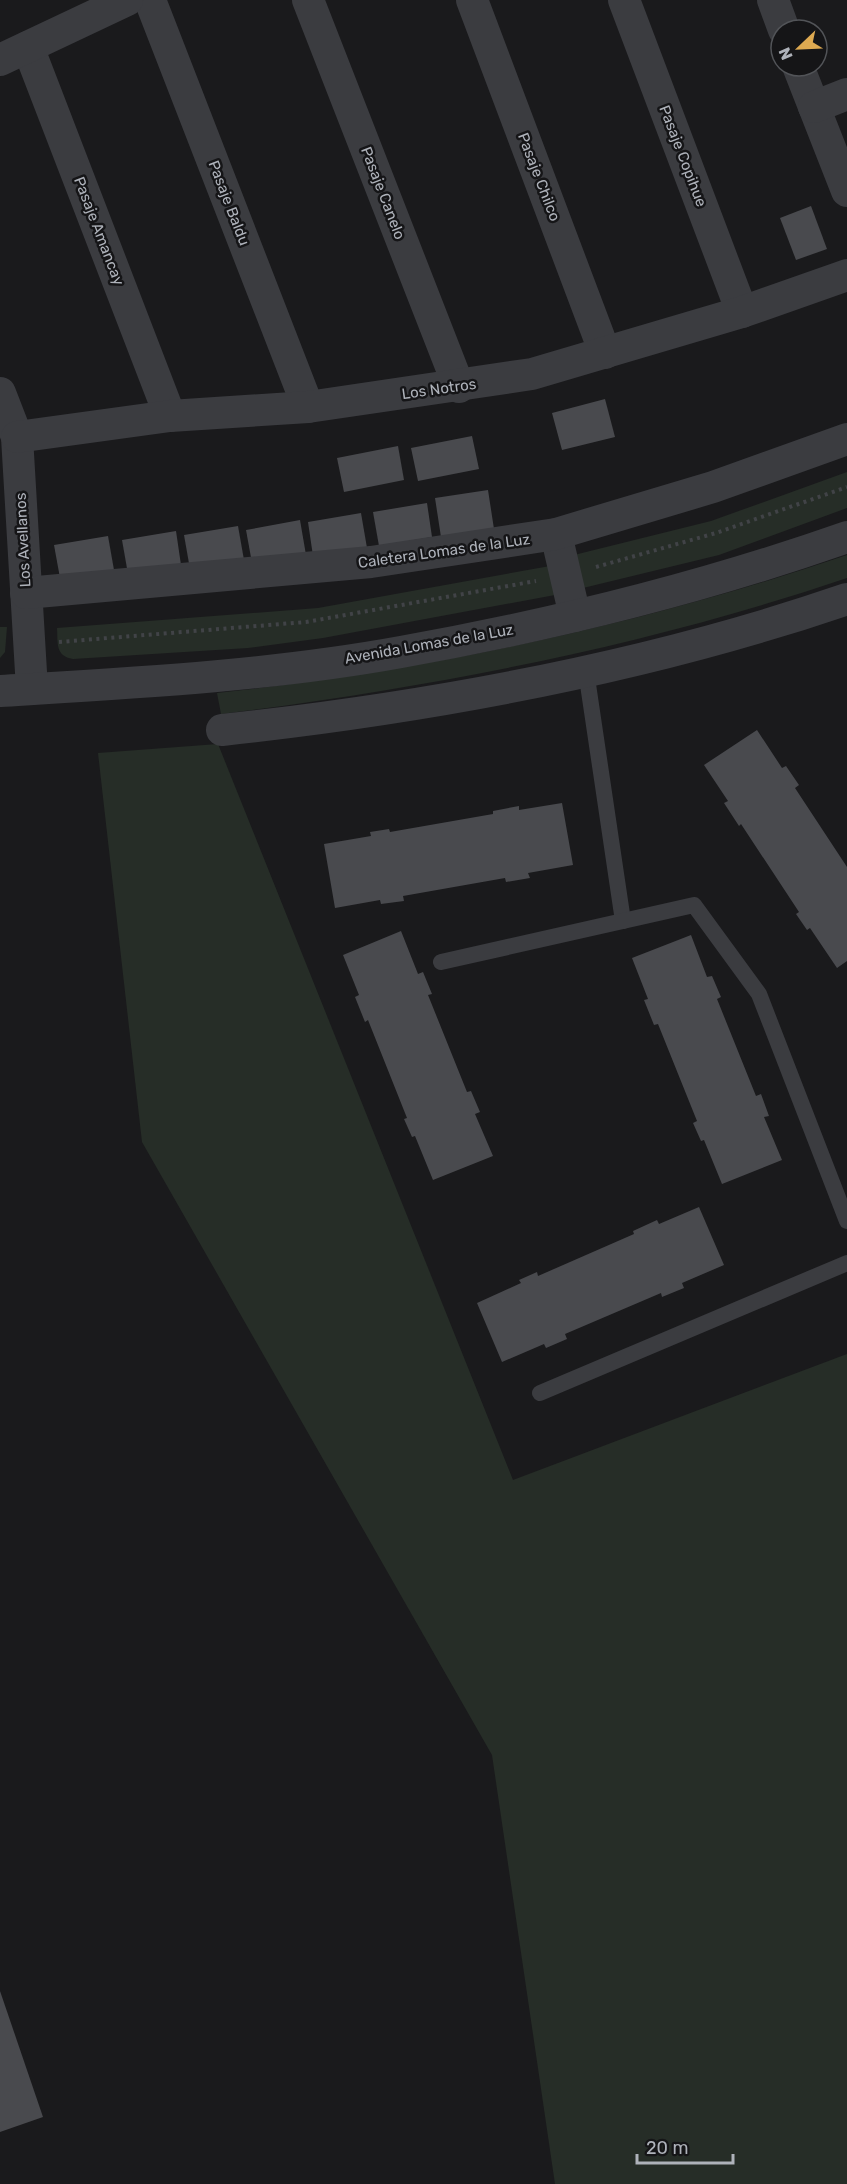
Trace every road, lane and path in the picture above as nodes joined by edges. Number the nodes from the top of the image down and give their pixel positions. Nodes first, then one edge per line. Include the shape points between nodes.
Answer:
1 (127, 0) edge
2 (150, 0) edge
3 (308, 0) edge
4 (472, 0) edge
5 (624, 0) edge
6 (773, 0) edge
7 (780, 18) edge
8 (28, 47) junction
9 (0, 60) edge
10 (803, 78) edge
11 (847, 94) edge
12 (814, 106) junction
13 (847, 191) edge
14 (847, 275) edge
15 (742, 312) junction
16 (605, 353) junction
17 (459, 387) junction
18 (0, 393) edge
19 (308, 407) junction
20 (170, 416) junction
21 (17, 437) junction
22 (847, 439) edge
23 (847, 488) edge
24 (556, 534) junction
25 (847, 537) edge
26 (566, 576) junction
27 (26, 593) junction
28 (847, 599) edge
29 (575, 616) junction
30 (29, 644) junction
31 (586, 671) junction
32 (32, 689) junction
33 (0, 691) edge
34 (222, 730) dead end
35 (623, 921) junction
36 (441, 962) dead end
37 (847, 1221) edge
38 (847, 1263) edge
39 (540, 1393) dead end

1 - 8 street
2 - 19 street, Pasaje Baldu
3 - 17 street, Pasaje Canelo
4 - 16 street, Pasaje Chilco
5 - 15 street, Pasaje Copihue
6 - 7 street
8 - 9 street
8 - 20 street, Pasaje Amancay
10 - 12 street
11 - 12 street
12 - 13 street
14 - 15 street, Los Notros
15 - 16 street, Los Notros
16 - 17 street, Los Notros via 532,374
17 - 19 street, Los Notros
18 - 21 street, Los Avellanos
19 - 20 street, Los Notros
20 - 21 street, Los Notros
21 - 27 street, Los Avellanos
22 - 24 street, Caletera Lomas de la Luz via 713,487
23 - 26 path via 716,533
24 - 26 street
24 - 27 street, Caletera Lomas de la Luz via 371,562
25 - 29 street, Avenida Lomas de la Luz via 679,591
26 - 29 street
26 - 30 path via 306,622
27 - 30 street, Los Avellanos
28 - 31 street via 723,638
29 - 32 street, Avenida Lomas de la Luz via 400,652 310,665
30 - 32 street, Los Avellanos
31 - 34 street via 376,712
31 - 35 lane
32 - 33 street, Avenida Lomas de la Luz
35 - 36 lane
35 - 37 lane via 694,905 759,994
38 - 39 lane

